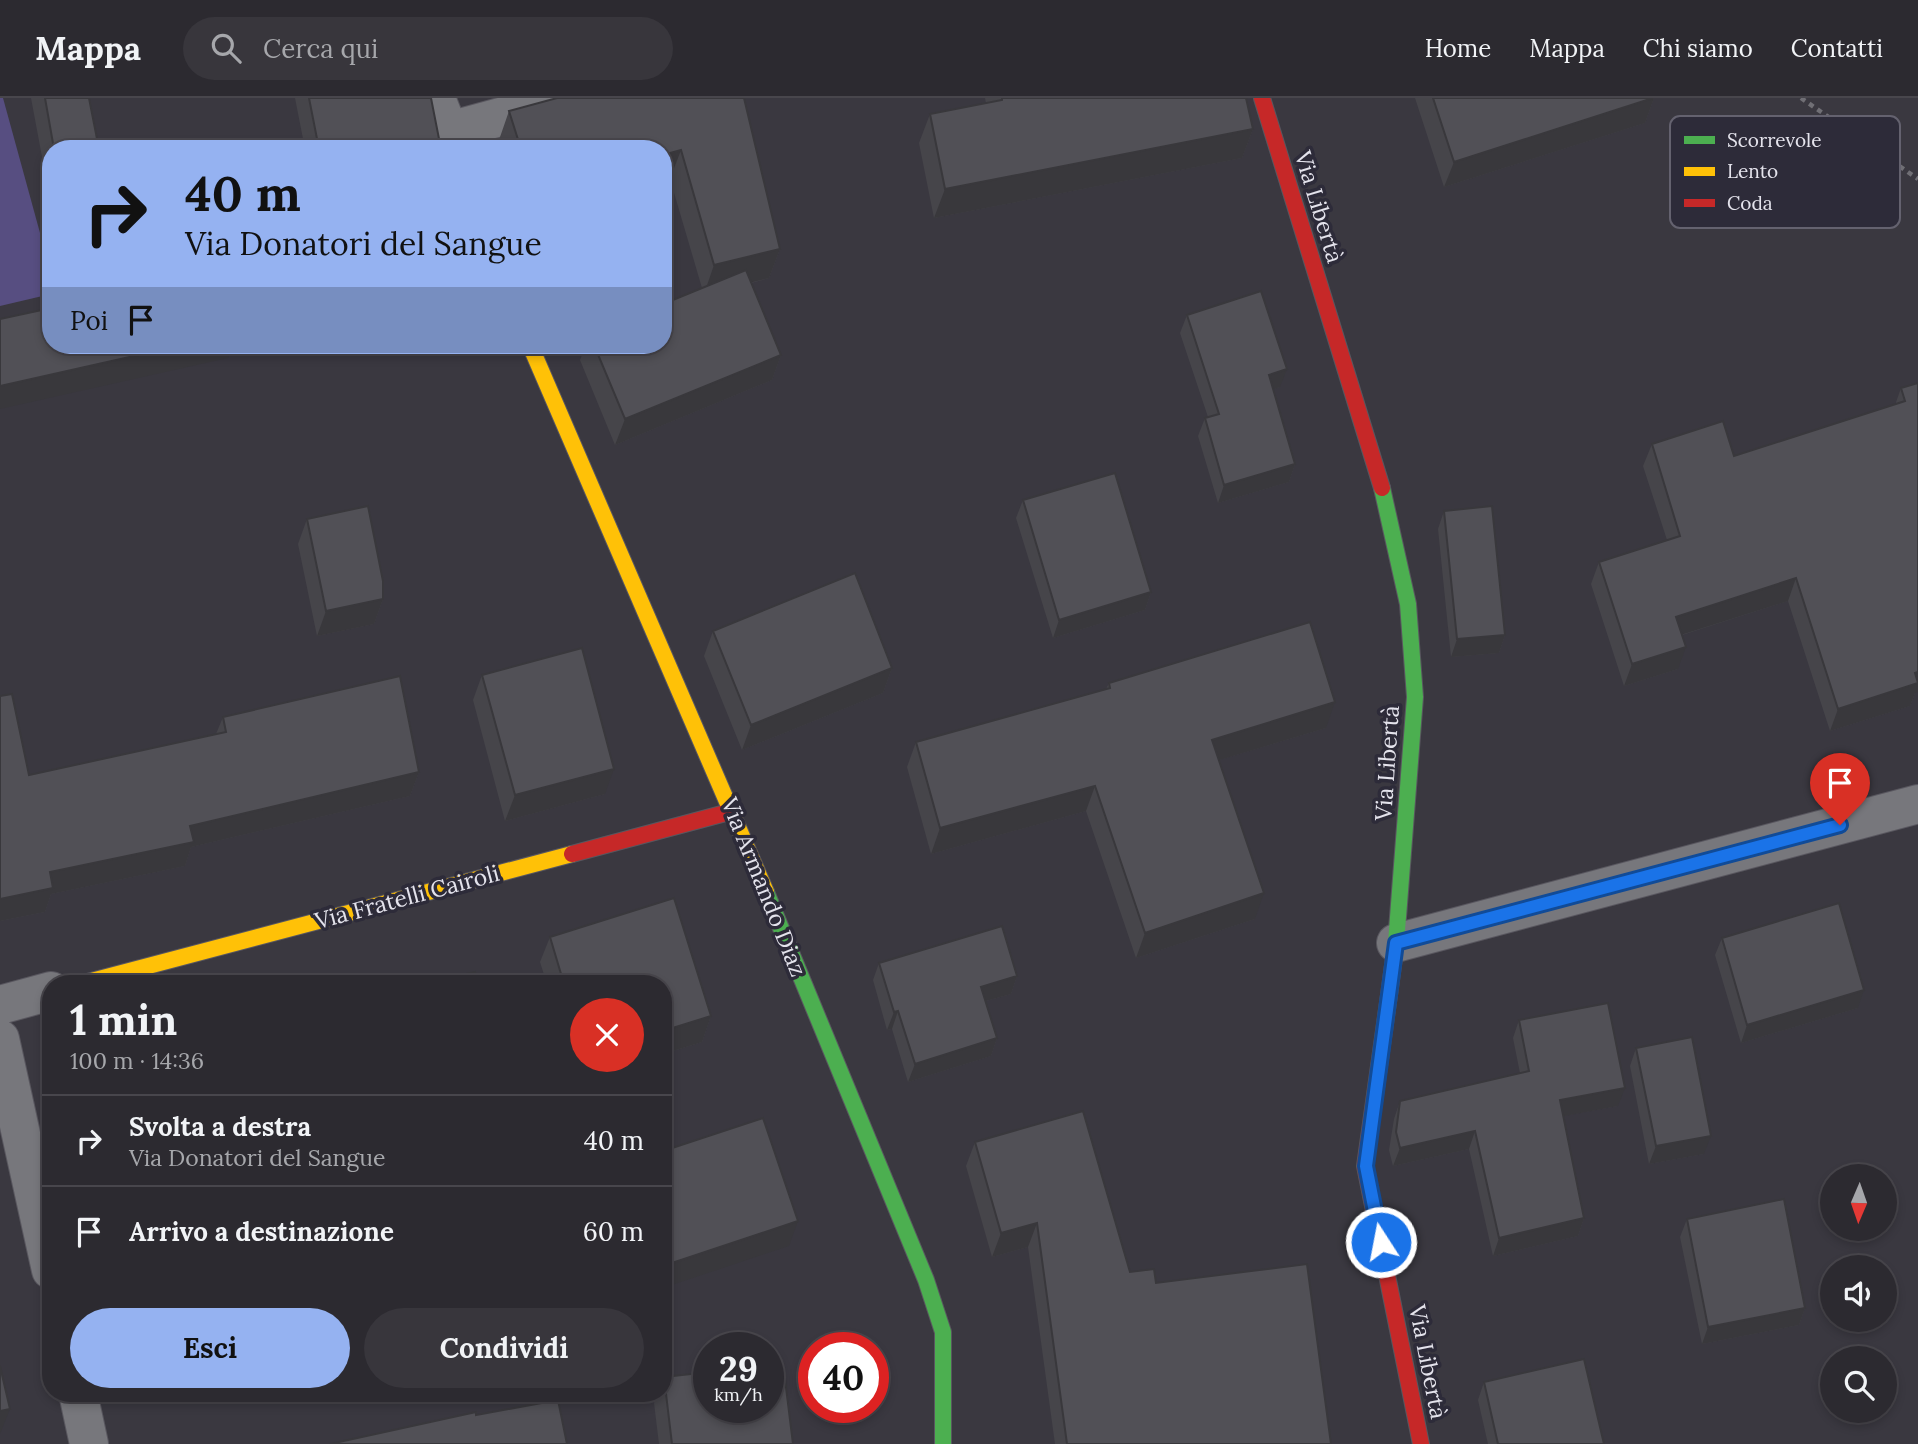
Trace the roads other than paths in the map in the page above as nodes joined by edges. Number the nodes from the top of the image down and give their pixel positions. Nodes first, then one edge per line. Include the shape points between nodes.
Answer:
1 (570, 98) edge
2 (1262, 98) edge
3 (447, 126) edge
4 (533, 354) edge
5 (1918, 804) edge
6 (733, 811) junction
7 (1396, 943) junction
8 (114, 975) edge
9 (42, 993) edge
10 (0, 1005) edge
11 (0, 1039) edge
12 (42, 1229) edge
13 (80, 1402) edge
14 (89, 1444) edge
15 (943, 1444) edge
16 (1422, 1444) edge

1 - 3 street
2 - 7 street, Via Libertà via 1386,500 1408,604 1415,697
4 - 6 street, Via Armando Diaz
5 - 7 street
6 - 8 street, Via Fratelli Cairoli
6 - 15 street, Via Armando Diaz via 926,1280 943,1332
7 - 16 street, Via Libertà via 1366,1166
9 - 10 street
11 - 12 street
13 - 14 street

